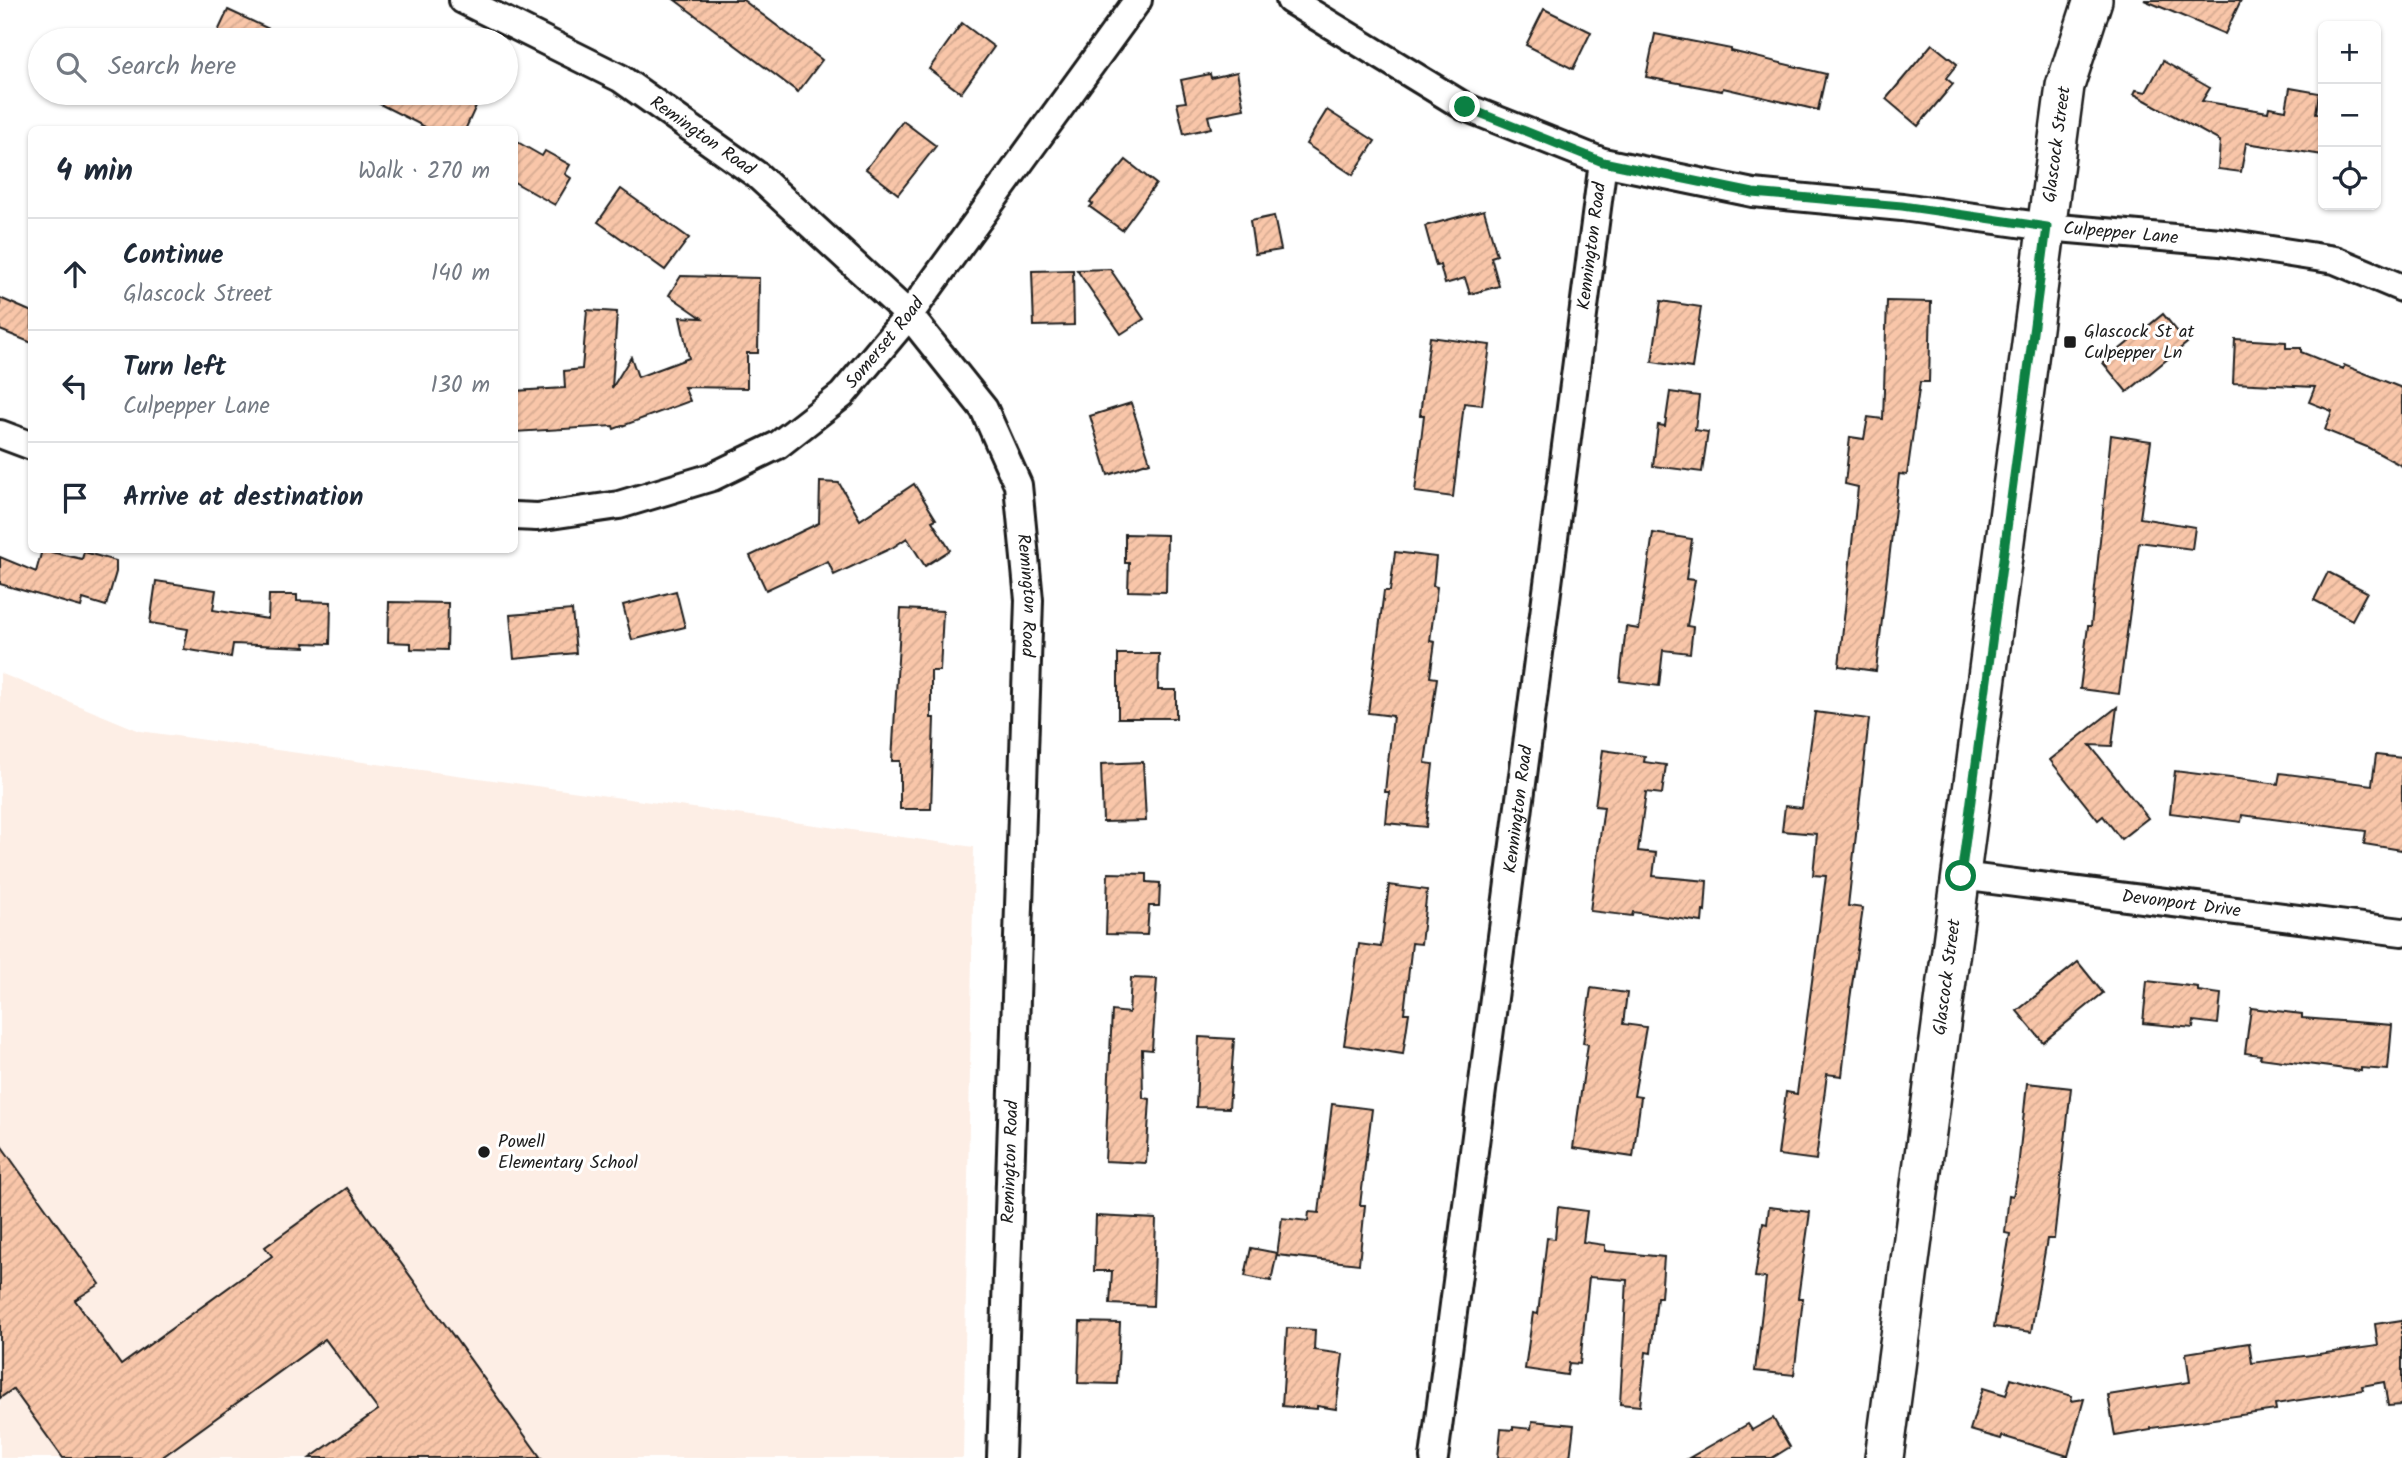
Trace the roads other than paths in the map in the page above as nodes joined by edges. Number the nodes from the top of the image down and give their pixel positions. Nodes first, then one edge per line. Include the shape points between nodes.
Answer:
1 (463, 0) edge
2 (1139, 0) edge
3 (1290, 0) edge
4 (2092, 0) edge
5 (1603, 162) junction
6 (2047, 227) junction
7 (2402, 288) edge
8 (909, 315) junction
9 (0, 433) edge
10 (28, 444) edge
11 (518, 516) edge
12 (1961, 876) junction
13 (2402, 932) edge
14 (1001, 1458) edge
15 (1434, 1458) edge
16 (1884, 1458) edge

1 - 8 street, Remington Road via 620,78 757,175
2 - 8 street, Somerset Road
3 - 5 street, Culpepper Lane via 1465,107
4 - 6 street, Glascock Street via 2065,86
5 - 6 street, Culpepper Lane via 1753,193 1902,206
5 - 15 street, Kennington Road
6 - 7 street, Culpepper Lane via 2220,242 2335,260
6 - 12 street, Glascock Street
8 - 11 street, Somerset Road via 842,395 778,444 712,477 620,505
8 - 14 street, Remington Road via 984,409 1018,485 1029,600
9 - 10 street
12 - 13 street, Devonport Drive
12 - 16 street, Glascock Street

